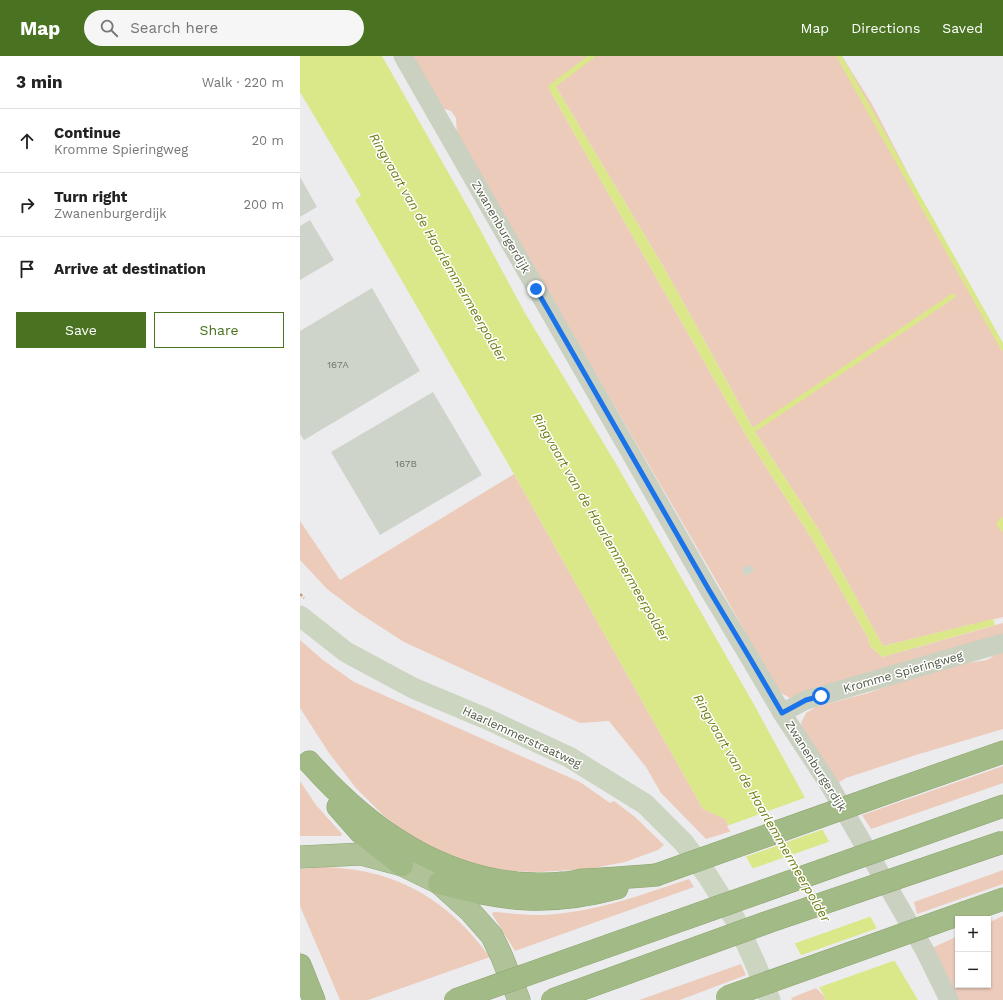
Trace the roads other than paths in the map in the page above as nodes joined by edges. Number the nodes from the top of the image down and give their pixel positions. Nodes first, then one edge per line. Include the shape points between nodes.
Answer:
1 (403, 56) edge
2 (300, 616) edge
3 (1003, 643) edge
4 (782, 713) junction
5 (1003, 752) edge
6 (304, 755) edge
7 (1003, 806) edge
8 (1003, 842) edge
9 (308, 856) edge
10 (402, 866) junction
11 (656, 875) junction
12 (439, 883) junction
13 (1003, 899) edge
14 (300, 965) edge
15 (723, 999) edge
16 (314, 1000) edge
17 (455, 1000) edge
18 (518, 1000) edge
19 (552, 1000) edge
20 (770, 1000) edge
21 (950, 1000) edge

1 - 4 street, Zwanenburgerdijk
2 - 20 main road, Haarlemmerstraatweg via 346,652 413,688 569,757 645,804 684,843 731,913 756,962
3 - 4 street, Kromme Spieringweg via 806,700
4 - 21 street, Zwanenburgerdijk via 838,800 925,951
5 - 11 highway, bridge
6 - 10 highway via 331,798 360,832
6 - 11 highway via 338,793 396,840 446,866 516,882 542,884
7 - 17 highway, bridge
8 - 19 highway, bridge via 771,921
9 - 10 highway via 360,854
10 - 12 highway
11 - 12 highway via 591,895 563,899 506,898
12 - 18 highway via 470,911 492,936
13 - 15 highway, bridge
14 - 16 highway

